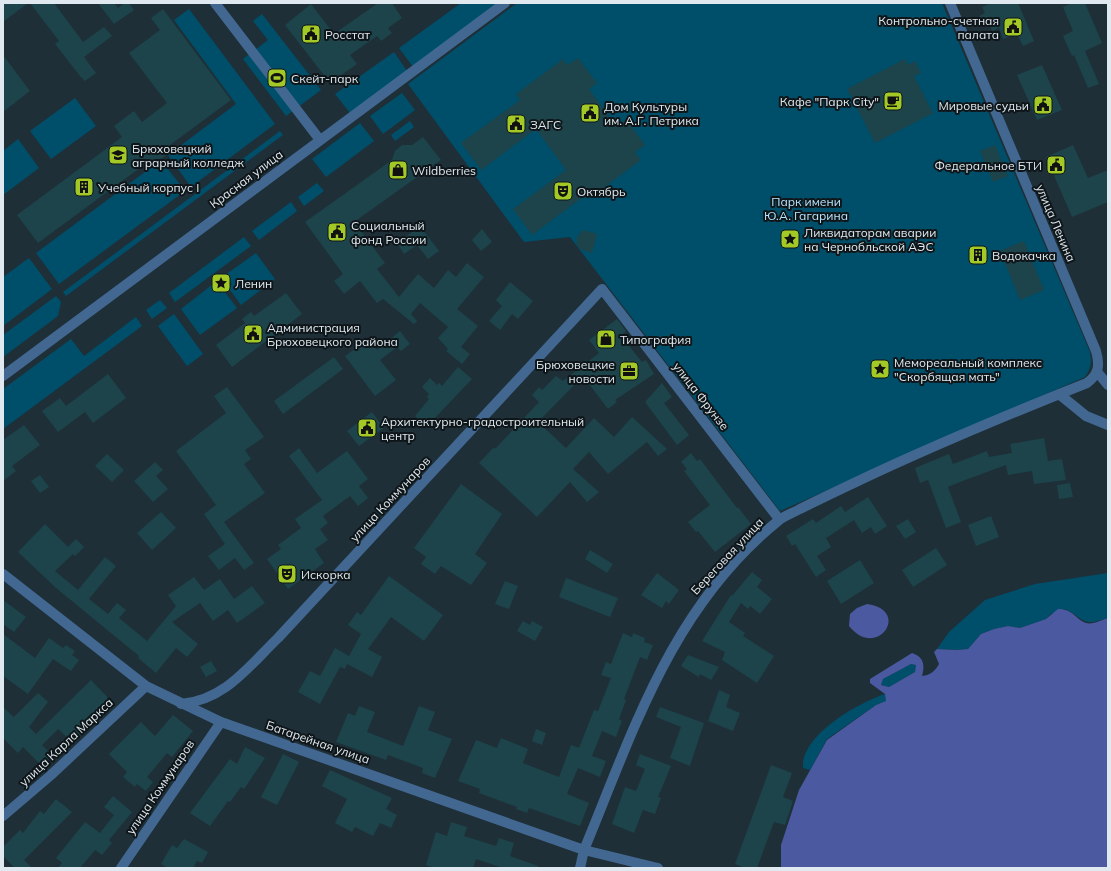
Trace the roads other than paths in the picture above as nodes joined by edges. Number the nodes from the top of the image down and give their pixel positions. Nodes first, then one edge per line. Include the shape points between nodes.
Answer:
1 (215, 3) edge
2 (505, 3) edge
3 (950, 3) edge
4 (320, 140) junction
5 (602, 289) joint
6 (1098, 373) junction
7 (3, 376) edge
8 (1108, 385) edge
9 (1059, 394) junction
10 (1108, 425) edge
11 (779, 519) junction
12 (3, 574) edge
13 (146, 686) junction
14 (181, 704) junction
15 (221, 722) junction
16 (3, 816) edge
17 (584, 850) junction
18 (121, 868) edge
19 (580, 868) edge
20 (658, 868) edge

1 - 4 street
2 - 4 street, Красная улица
3 - 6 street, улица Ленина via 1096,351
4 - 7 street, Красная улица
5 - 11 street, улица Фрунзе
5 - 14 street, улица Коммунаров via 278,638 227,688 205,700
6 - 8 street
6 - 9 street, Береговая улица via 1087,383
9 - 10 street via 1086,416
9 - 11 street, Береговая улица via 933,446
11 - 17 street, Береговая улица via 716,585 676,640 650,690
12 - 13 street, Батарейная улица
13 - 14 street, Батарейная улица
13 - 16 street, улица Карла Маркса
14 - 15 street, Батарейная улица
15 - 17 street, Батарейная улица
15 - 18 street, улица Коммунаров
17 - 19 street, Береговая улица
17 - 20 street, Батарейная улица

